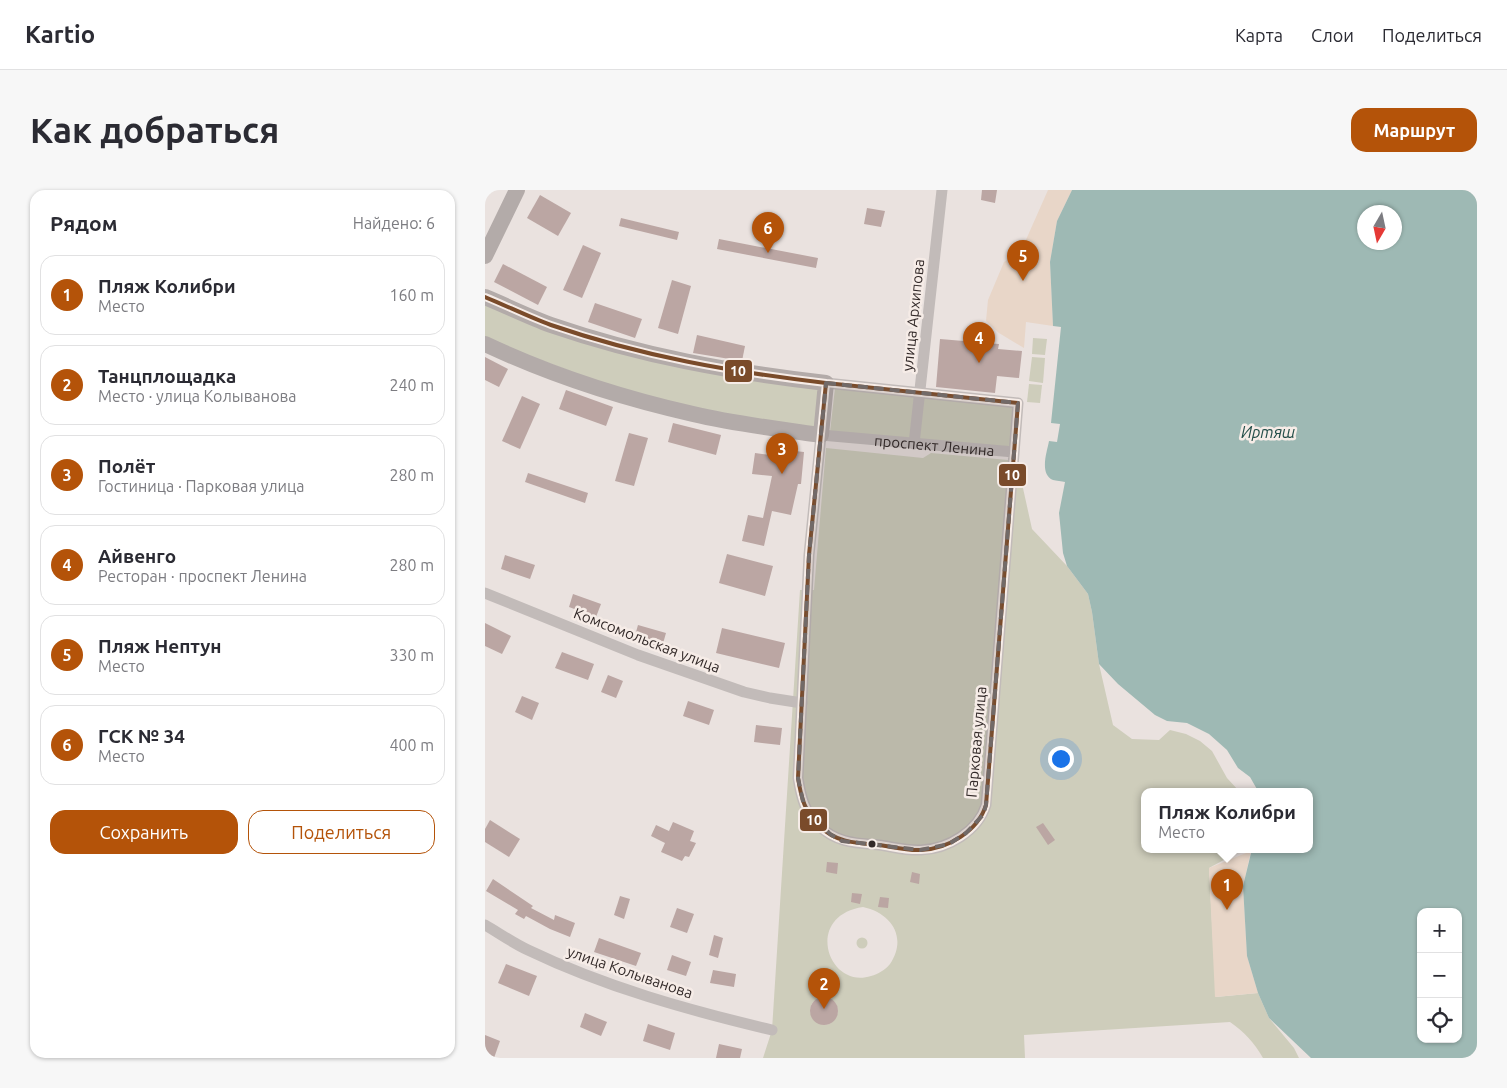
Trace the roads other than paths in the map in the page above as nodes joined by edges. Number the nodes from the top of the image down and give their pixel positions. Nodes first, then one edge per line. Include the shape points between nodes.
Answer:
1 (517, 190) edge
2 (942, 190) edge
3 (485, 256) edge
4 (485, 297) edge
5 (485, 344) edge
6 (826, 383) junction
7 (920, 393) junction
8 (821, 435) junction
9 (914, 444) junction
10 (1014, 452) junction
11 (485, 593) edge
12 (802, 703) junction
13 (485, 925) edge
14 (772, 1030) dead end

1 - 3 street
2 - 7 street, улица Архипова
4 - 6 street, проспект Ленина via 550,324 665,357 750,374
5 - 8 street, проспект Ленина via 569,378 649,403 740,424
6 - 7 street, проспект Ленина
6 - 8 street
7 - 9 street, улица Архипова
7 - 10 street, проспект Ленина via 1018,403
8 - 9 street, проспект Ленина
8 - 12 street, Парковая улица via 809,555
9 - 10 street, проспект Ленина
10 - 12 street, Парковая улица via 986,805 977,823 949,844 920,850 842,841 820,826 811,818 800,793
11 - 12 street, Комсомольская улица via 638,655 744,692
13 - 14 street, улица Колыванова via 527,949 637,994

